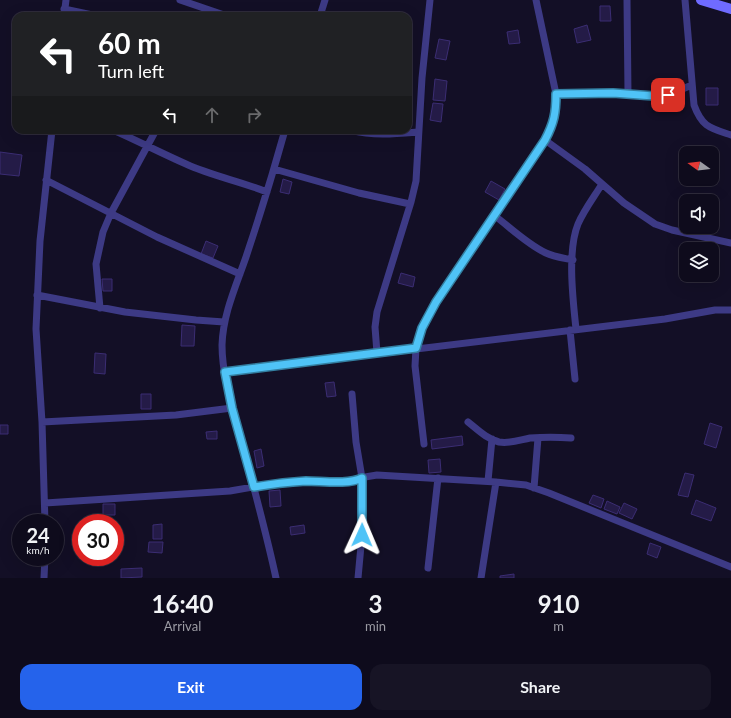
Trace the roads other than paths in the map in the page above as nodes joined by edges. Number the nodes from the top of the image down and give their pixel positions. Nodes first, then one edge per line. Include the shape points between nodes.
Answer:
1 (66, 0) edge
2 (180, 0) edge
3 (325, 0) edge
4 (430, 0) edge
5 (536, 0) edge
6 (628, 0) edge
7 (685, 0) edge
8 (701, 0) edge
9 (731, 10) edge
10 (64, 12) edge
11 (215, 12) edge
12 (321, 12) edge
13 (692, 85) junction
14 (628, 93) junction
15 (556, 94) junction
16 (412, 132) edge
17 (418, 132) junction
18 (52, 134) edge
19 (122, 134) edge
20 (154, 134) edge
21 (285, 134) edge
22 (365, 134) edge
23 (390, 134) edge
24 (731, 135) edge
25 (545, 140) junction
26 (147, 145) junction
27 (274, 169) junction
28 (46, 180) junction
29 (602, 184) junction
30 (267, 192) junction
31 (410, 204) junction
32 (111, 213) junction
33 (495, 216) junction
34 (731, 243) edge
35 (573, 260) junction
36 (240, 274) junction
37 (37, 295) junction
38 (100, 308) junction
39 (731, 310) edge
40 (224, 322) junction
41 (573, 330) junction
42 (416, 348) junction
43 (377, 353) junction
44 (225, 372) junction
45 (575, 379) dead end
46 (352, 394) dead end
47 (232, 408) junction
48 (42, 422) junction
49 (468, 422) dead end
50 (538, 438) junction
51 (571, 438) dead end
52 (492, 439) junction
53 (424, 444) dead end
54 (362, 478) junction
55 (438, 478) junction
56 (488, 481) junction
57 (496, 482) junction
58 (254, 487) junction
59 (534, 488) junction
60 (45, 503) junction
61 (45, 514) edge
62 (45, 566) edge
63 (731, 567) edge
64 (428, 568) dead end
65 (44, 578) edge
66 (276, 578) edge
67 (358, 578) edge
68 (481, 578) edge

1 - 10 street
2 - 11 street
3 - 12 street
4 - 17 street
5 - 15 street
6 - 14 street
7 - 13 street
8 - 9 main road
13 - 14 street via 668,95
13 - 24 street via 698,117 708,127
14 - 15 street
15 - 25 street via 556,111
16 - 17 street
17 - 31 street via 416,180
18 - 28 street
19 - 26 street
20 - 26 street
21 - 27 street
22 - 23 street
25 - 29 street
25 - 33 street
26 - 30 street via 198,169
26 - 32 street
27 - 30 street
27 - 31 street via 359,193
28 - 32 street
28 - 37 street
29 - 34 street via 655,224
29 - 35 street via 578,225
30 - 36 street
31 - 43 street via 377,312
32 - 36 street via 157,237
32 - 38 street via 103,232 96,264
33 - 35 street via 546,253
33 - 42 street via 429,313
35 - 41 street
36 - 40 street
37 - 38 street
37 - 48 street via 37,362
38 - 40 street
39 - 41 street via 715,310
40 - 44 street via 222,345
41 - 42 street
41 - 45 street
42 - 43 street
42 - 53 street via 415,366
43 - 44 street
44 - 47 street
46 - 54 street
47 - 48 street via 176,415
47 - 58 street
48 - 60 street
49 - 52 street
50 - 51 street
50 - 52 street via 507,443
50 - 59 street
52 - 56 street
54 - 55 street via 377,475
54 - 58 street via 353,481 306,481
54 - 67 street via 362,535
55 - 56 street
55 - 64 street
56 - 57 street
57 - 59 street
57 - 68 street
58 - 60 street
58 - 66 street
59 - 63 street
60 - 61 street
62 - 65 street

